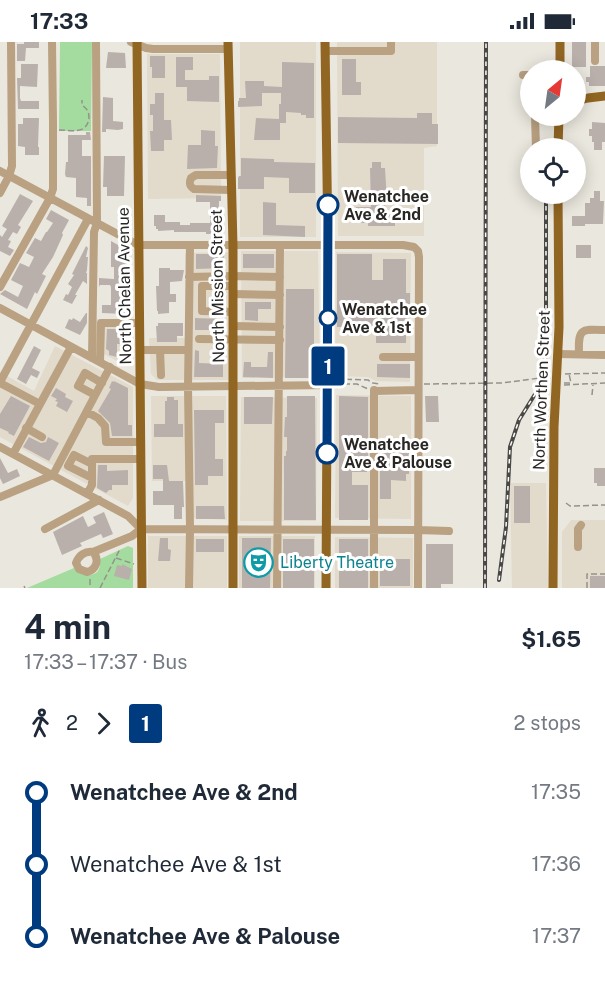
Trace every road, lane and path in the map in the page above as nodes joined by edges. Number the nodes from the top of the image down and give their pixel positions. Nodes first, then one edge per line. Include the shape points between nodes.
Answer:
1 (10, 42) edge
2 (52, 42) edge
3 (96, 42) edge
4 (391, 42) edge
5 (560, 42) edge
6 (595, 42) edge
7 (136, 43) edge
8 (198, 45) edge
9 (228, 45) edge
10 (325, 47) edge
11 (560, 60) edge
12 (595, 61) dead end
13 (605, 96) edge
14 (586, 98) edge
15 (82, 100) dead end
16 (53, 130) junction
17 (0, 171) edge
18 (231, 175) junction
19 (9, 176) junction
20 (231, 190) junction
21 (0, 193) edge
22 (50, 198) junction
23 (558, 204) edge
24 (88, 219) junction
25 (97, 223) junction
26 (328, 244) junction
27 (138, 245) junction
28 (190, 245) junction
29 (280, 245) junction
30 (232, 246) junction
31 (233, 276) junction
32 (189, 277) junction
33 (280, 277) junction
34 (0, 287) edge
35 (233, 290) junction
36 (280, 294) junction
37 (0, 308) edge
38 (233, 312) junction
39 (140, 323) junction
40 (31, 325) junction
41 (233, 326) junction
42 (280, 327) junction
43 (605, 330) edge
44 (200, 339) dead end
45 (233, 340) junction
46 (280, 340) junction
47 (71, 346) junction
48 (140, 350) junction
49 (160, 350) junction
50 (188, 350) junction
51 (558, 354) junction
52 (579, 354) junction
53 (605, 355) edge
54 (383, 357) dead end
55 (418, 357) junction
56 (96, 360) junction
57 (110, 367) junction
58 (605, 373) edge
59 (569, 374) junction
60 (161, 375) dead end
61 (560, 375) dead end
62 (550, 376) dead end
63 (337, 379) dead end
64 (0, 382) edge
65 (102, 383) junction
66 (605, 383) edge
67 (140, 384) junction
68 (382, 384) dead end
69 (592, 384) junction
70 (328, 385) junction
71 (233, 386) junction
72 (279, 386) junction
73 (188, 387) junction
74 (419, 387) junction
75 (375, 390) junction
76 (95, 395) junction
77 (592, 395) dead end
78 (40, 404) junction
79 (87, 412) junction
80 (26, 429) junction
81 (42, 437) dead end
82 (141, 442) junction
83 (0, 447) edge
84 (12, 454) junction
85 (141, 459) junction
86 (92, 465) junction
87 (52, 475) junction
88 (92, 478) junction
89 (87, 494) junction
90 (0, 497) edge
91 (99, 500) junction
92 (566, 503) dead end
93 (605, 505) edge
94 (581, 525) dead end
95 (141, 529) junction
96 (190, 529) junction
97 (233, 529) junction
98 (278, 529) junction
99 (326, 529) junction
100 (45, 530) dead end
101 (373, 530) junction
102 (418, 530) junction
103 (449, 531) dead end
104 (125, 539) junction
105 (578, 548) dead end
106 (93, 552) junction
107 (115, 557) junction
108 (142, 566) junction
109 (89, 572) junction
110 (605, 574) edge
111 (90, 588) edge
112 (100, 588) edge
113 (142, 588) edge
114 (189, 588) edge
115 (233, 588) edge
116 (277, 588) edge
117 (326, 588) edge
118 (374, 588) edge
119 (418, 588) edge
120 (553, 588) edge
121 (587, 588) edge

1 - 19 street
2 - 16 street
3 - 25 street
4 - 10 street via 391,51
5 - 11 main road
6 - 12 street
7 - 8 street via 153,49
7 - 27 main road, North Chelan Avenue
8 - 9 street
9 - 18 main road, North Mission Street
10 - 26 main road
13 - 14 main road
15 - 16 path via 89,113 86,128
16 - 22 street
17 - 19 street
18 - 20 main road, North Mission Street
18 - 20 street via 196,175 189,184 194,189
19 - 21 street
19 - 22 street
20 - 30 main road, North Mission Street
22 - 24 street
22 - 34 street
23 - 51 main road, North Worthen Street
24 - 25 street
24 - 40 street
25 - 27 street
25 - 56 street
26 - 29 street
26 - 55 street via 408,245 418,251
26 - 70 main road
27 - 28 street
27 - 39 main road, North Chelan Avenue
28 - 30 street
28 - 32 street
29 - 30 street
29 - 33 street
30 - 31 main road, North Mission Street
31 - 32 street
31 - 33 street
31 - 35 main road, North Mission Street
32 - 50 street
33 - 36 street
35 - 36 street
35 - 38 main road, North Mission Street
35 - 38 street via 202,286 202,311
36 - 42 street
37 - 40 street
38 - 41 main road, North Mission Street
39 - 48 main road, North Chelan Avenue
39 - 56 street via 101,323
40 - 47 street
40 - 64 street
41 - 42 street
41 - 45 main road, North Mission Street
42 - 46 street
43 - 52 street via 582,332
44 - 45 street
45 - 46 street
45 - 71 main road, North Mission Street
46 - 72 street
47 - 56 street
47 - 78 street
48 - 49 street
48 - 67 main road, North Chelan Avenue
49 - 50 street
49 - 60 street
50 - 73 street
51 - 52 street
51 - 120 main road, North Worthen Street
52 - 53 street
54 - 55 street
55 - 74 street
56 - 57 street
57 - 65 street
57 - 67 street
58 - 59 path
59 - 61 path
59 - 69 path via 571,383 562,384
62 - 74 path
63 - 68 path
64 - 78 street
65 - 76 street
65 - 76 street via 85,374 78,386
66 - 69 path
67 - 73 street
67 - 82 main road, North Chelan Avenue
69 - 77 path
70 - 72 street
70 - 75 path via 357,384
70 - 99 main road
71 - 72 street
71 - 73 street
71 - 97 main road, North Mission Street
72 - 98 street
73 - 96 street
74 - 75 street
74 - 102 street
75 - 101 street
76 - 79 street
78 - 80 street
79 - 82 street via 105,426 106,442
79 - 87 street
80 - 81 street
80 - 84 street
82 - 85 main road, North Chelan Avenue
83 - 84 street
84 - 87 street
85 - 86 street via 92,459
85 - 95 main road, North Chelan Avenue
86 - 88 street
86 - 88 street via 74,455 69,466
87 - 89 street
87 - 90 street
88 - 89 street
89 - 91 street
91 - 95 street via 130,517
91 - 100 street
92 - 93 path
94 - 105 street
95 - 96 street
95 - 104 street
95 - 108 main road, North Chelan Avenue
96 - 97 street
96 - 114 street
97 - 98 street
97 - 115 main road, North Mission Street
98 - 99 street
98 - 116 street
99 - 101 street
99 - 117 main road
101 - 102 street
101 - 118 street
102 - 103 street
102 - 119 street
104 - 106 street
104 - 107 path
106 - 109 street via 97,561
106 - 109 street via 79,556 76,563
107 - 108 path
107 - 112 path
108 - 113 main road, North Chelan Avenue
109 - 111 path
110 - 121 path via 587,574

